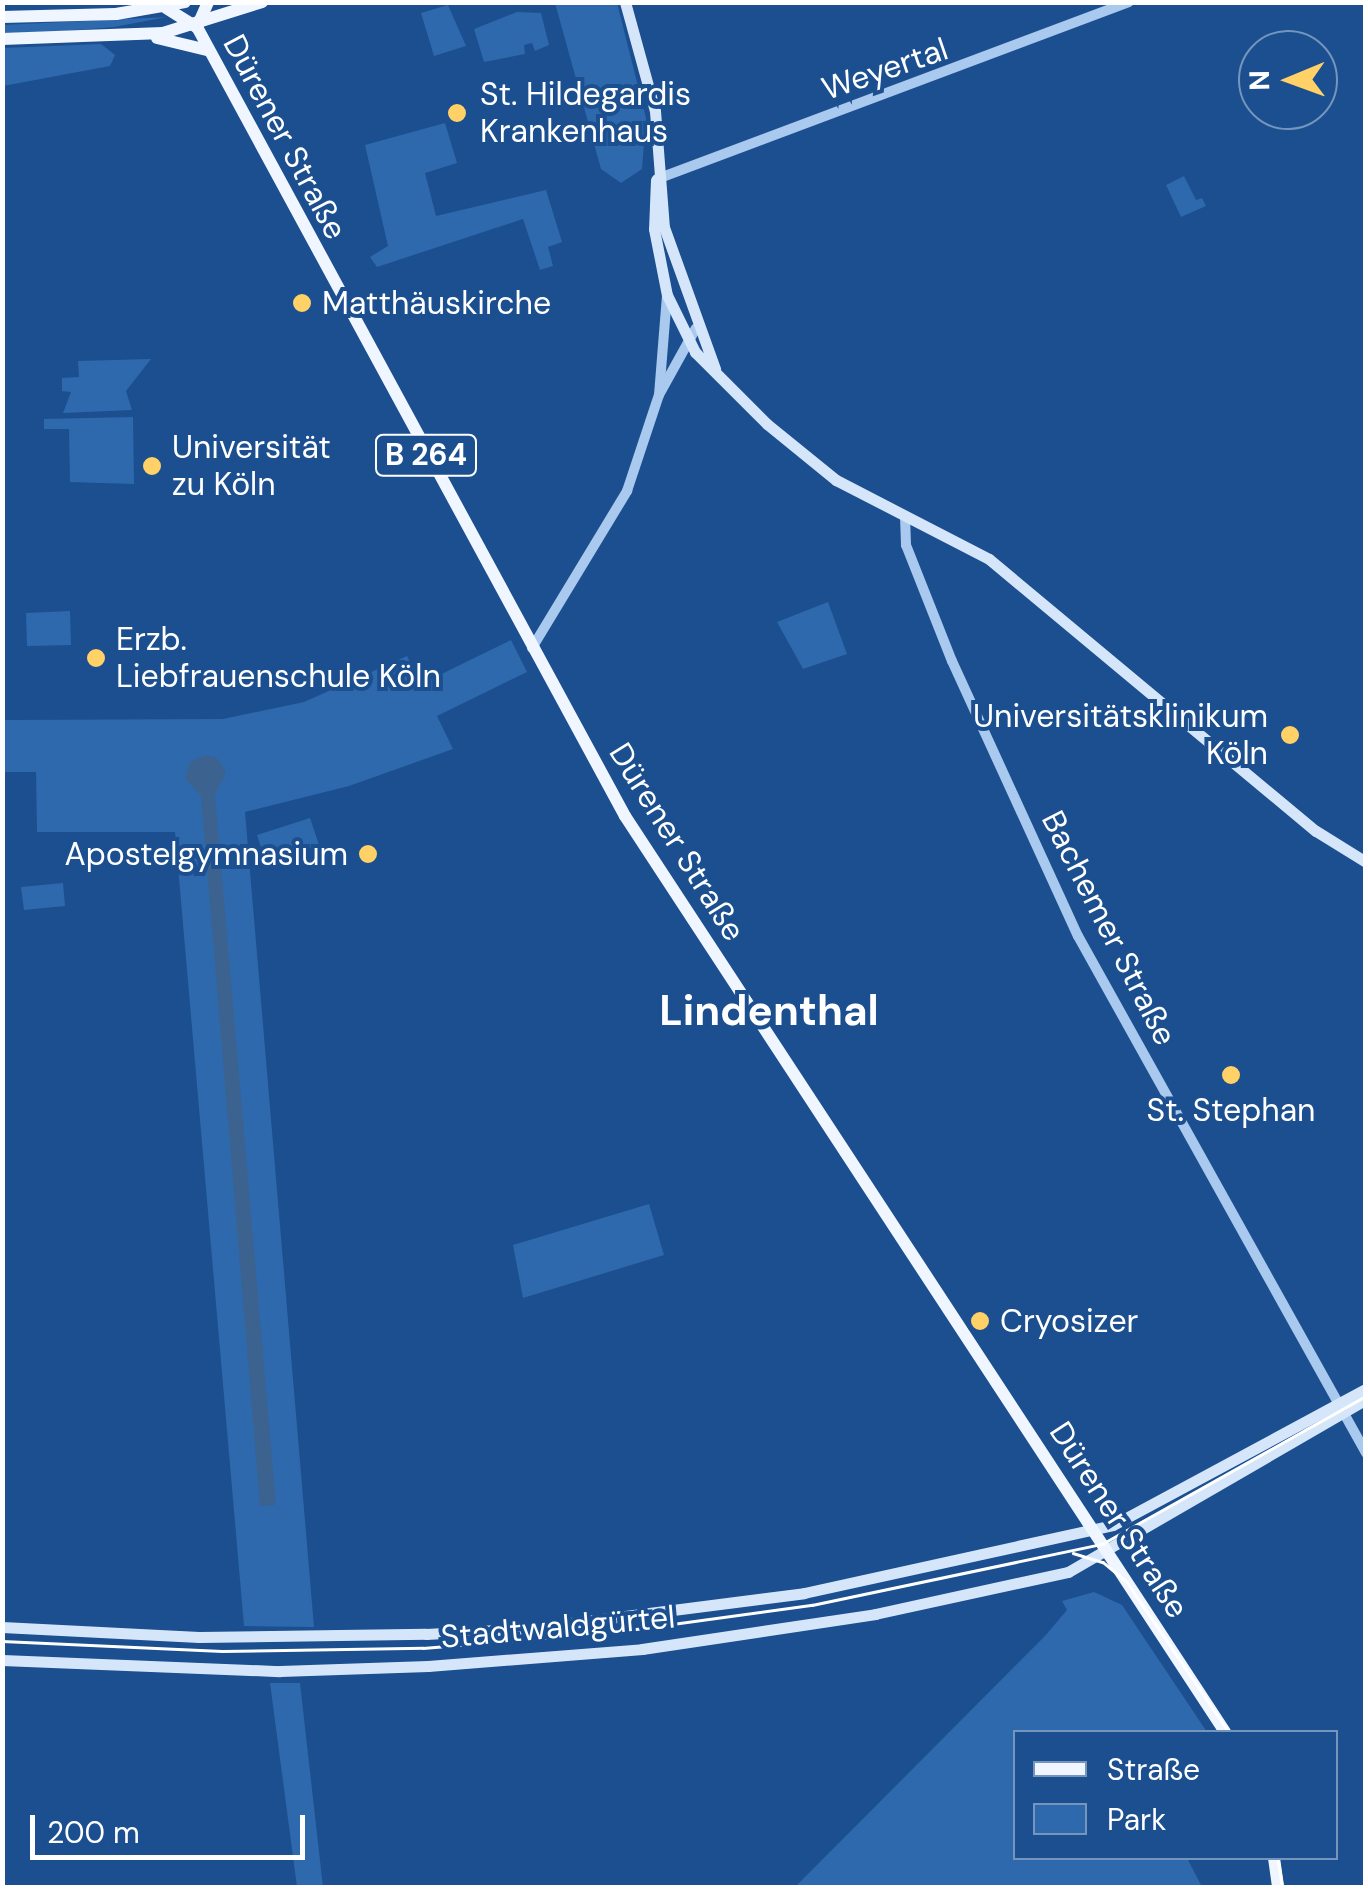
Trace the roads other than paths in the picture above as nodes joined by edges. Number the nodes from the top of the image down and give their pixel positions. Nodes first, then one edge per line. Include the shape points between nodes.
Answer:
1 (185, 2) edge
2 (208, 2) edge
3 (262, 2) edge
4 (625, 2) edge
5 (1129, 2) edge
6 (166, 8) junction
7 (2, 17) edge
8 (197, 27) junction
9 (163, 33) junction
10 (130, 35) junction
11 (2, 40) edge
12 (207, 50) junction
13 (656, 180) junction
14 (666, 294) junction
15 (696, 328) junction
16 (689, 344) junction
17 (716, 370) junction
18 (658, 395) junction
19 (905, 516) junction
20 (532, 648) junction
21 (1366, 862) edge
22 (1366, 1389) edge
23 (1366, 1399) edge
24 (1341, 1408) junction
25 (1366, 1453) edge
26 (1094, 1531) junction
27 (1106, 1550) junction
28 (2, 1626) edge
29 (2, 1660) edge
30 (1223, 1730) edge
31 (1274, 1860) edge
32 (1278, 1888) edge

1 - 6 main road
2 - 8 main road
3 - 8 main road
4 - 13 main road via 655,112
5 - 13 street, Weyertal
6 - 7 main road
6 - 8 main road, Dürener Straße
6 - 9 main road via 172,19
8 - 9 main road
8 - 12 main road, Dürener Straße / B 264
9 - 10 main road
10 - 11 main road
10 - 12 main road
12 - 20 main road, Dürener Straße / B 264
13 - 14 main road via 654,229
13 - 15 main road
14 - 16 main road
14 - 18 street
15 - 16 street
15 - 17 main road
16 - 17 main road
16 - 18 street
17 - 19 main road via 767,424 836,480
18 - 20 street via 627,491
19 - 21 main road via 1000,567 1316,832
19 - 24 street, Bachemer Straße via 906,545 952,661 1078,936
20 - 26 main road, Dürener Straße / B 264 via 625,816
22 - 24 main road
23 - 24 main road
24 - 25 street, Bachemer Straße
24 - 26 main road, Stadtwaldgürtel
24 - 27 main road, Stadtwaldgürtel
26 - 27 main road, Dürener Straße / B 264
26 - 28 main road, Stadtwaldgürtel via 804,1593 532,1628 199,1637
27 - 29 main road, Stadtwaldgürtel via 1068,1572 1008,1587 806,1627 590,1655 304,1671
27 - 30 main road, Dürener Straße / B 264
31 - 32 main road

